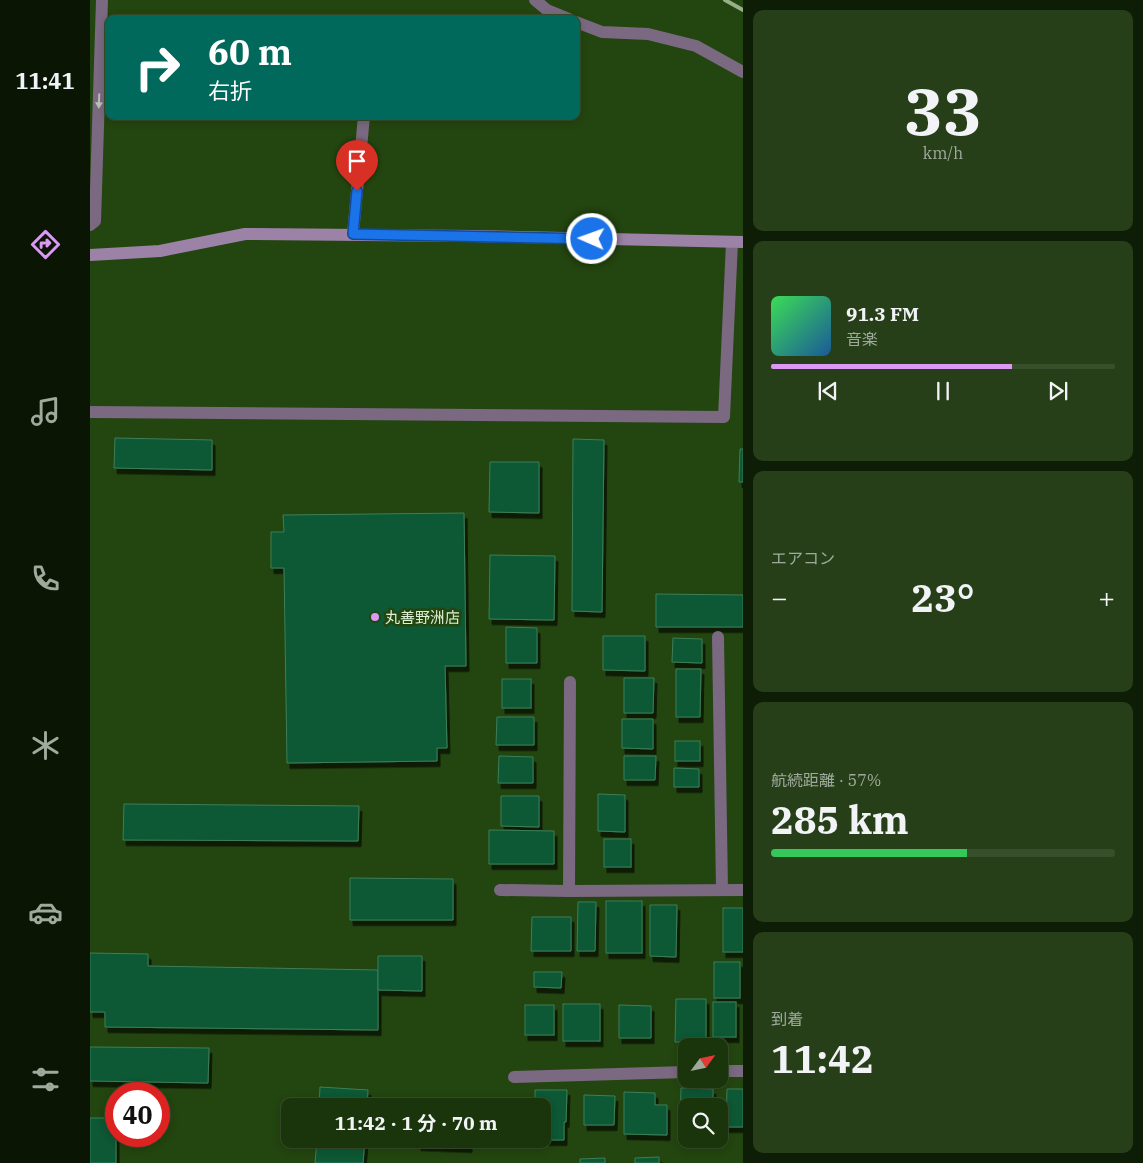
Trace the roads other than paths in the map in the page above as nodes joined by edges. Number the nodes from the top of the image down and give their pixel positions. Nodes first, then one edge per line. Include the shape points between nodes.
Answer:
1 (102, 0) edge
2 (535, 0) edge
3 (559, 15) edge
4 (580, 24) edge
5 (743, 72) edge
6 (364, 120) edge
7 (90, 225) edge
8 (353, 234) junction
9 (737, 242) edge
10 (90, 255) edge
11 (90, 412) edge
12 (718, 637) dead end
13 (570, 682) dead end
14 (500, 890) dead end
15 (722, 890) junction
16 (743, 890) edge
17 (569, 891) junction
18 (743, 1071) edge
19 (678, 1072) edge
20 (728, 1072) edge
21 (514, 1077) dead end

1 -> 7 street via 95,220
2 - 3 street
4 - 5 street via 602,32 648,34 696,46
6 - 8 street
8 - 9 street
8 - 10 street via 245,234 160,251
9 - 11 street via 724,417
12 - 15 street
13 - 17 street
14 - 17 street
15 - 16 street
15 - 17 street
18 - 20 street
19 - 21 street

